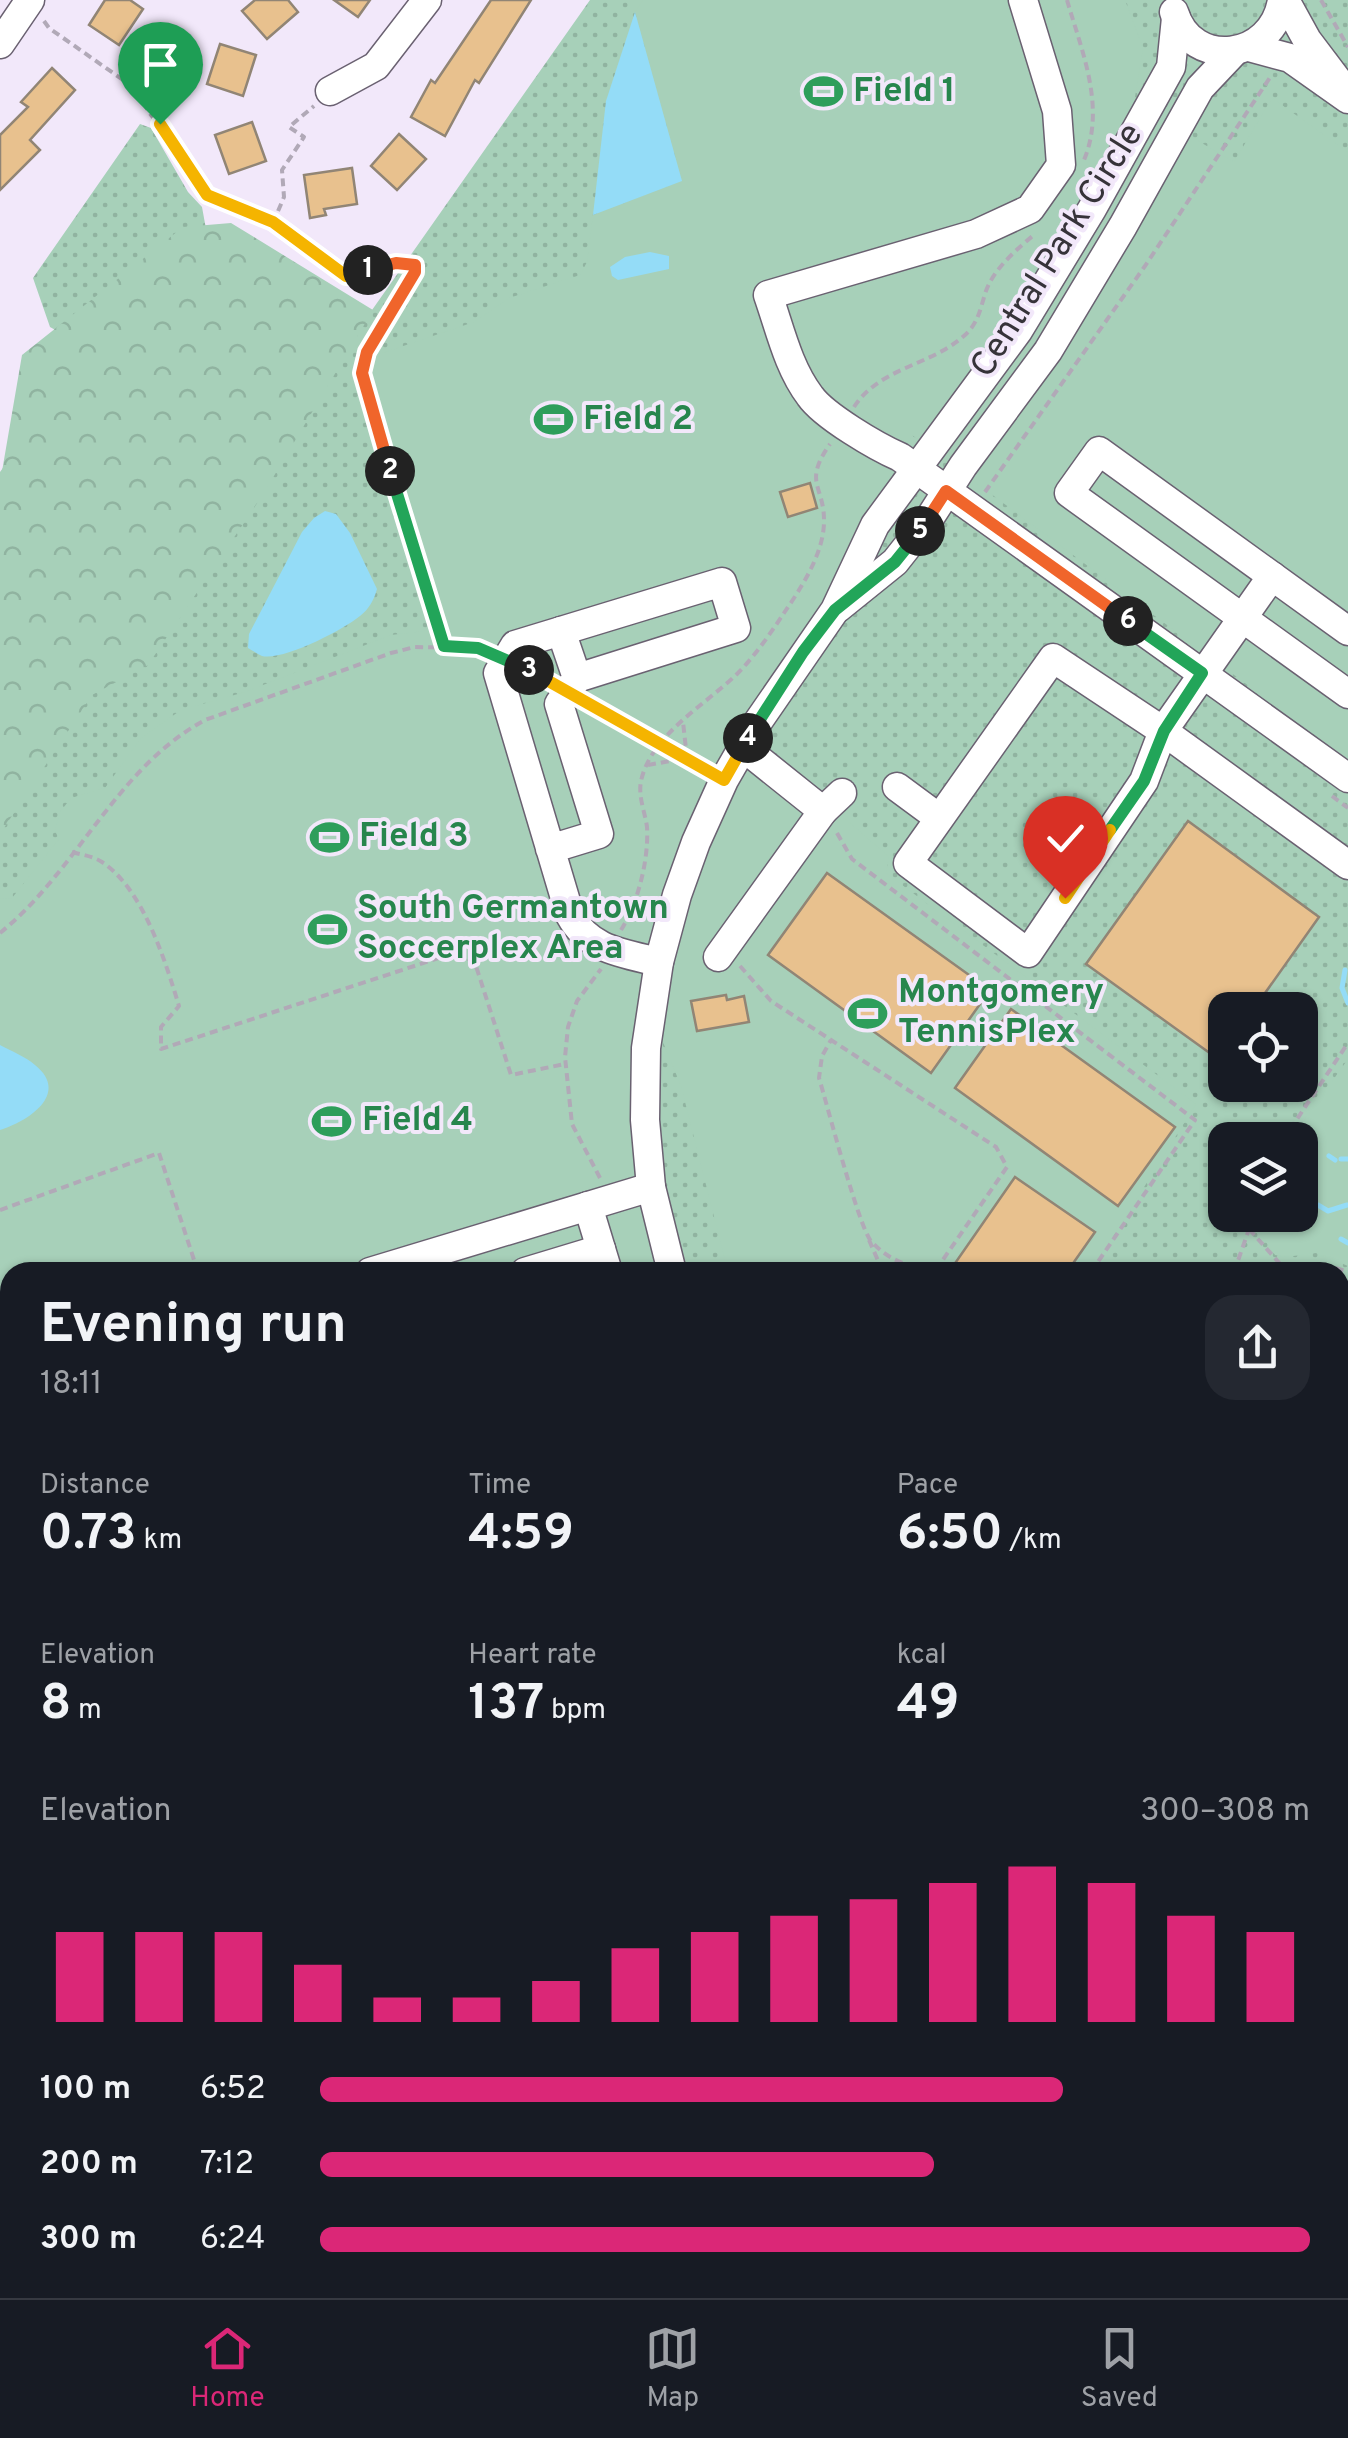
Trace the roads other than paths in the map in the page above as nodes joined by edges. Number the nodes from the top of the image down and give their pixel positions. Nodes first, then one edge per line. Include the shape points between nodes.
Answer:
1 (30, 0) edge
2 (427, 0) edge
3 (1023, 0) edge
4 (1283, 0) edge
5 (1173, 9) edge
6 (0, 44) edge
7 (1242, 49) junction
8 (330, 91) road end
9 (1348, 97) edge
10 (918, 470) junction
11 (955, 497) junction
12 (1272, 576) junction
13 (835, 610) junction
14 (1242, 618) junction
15 (1348, 630) edge
16 (561, 631) junction
17 (1202, 673) junction
18 (573, 684) junction
19 (1348, 694) edge
20 (1164, 731) junction
21 (743, 747) junction
22 (1348, 778) edge
23 (897, 787) dead end
24 (939, 818) junction
25 (550, 849) junction
26 (1348, 865) edge
27 (722, 952) road end
28 (659, 962) junction
29 (651, 1187) junction
30 (588, 1206) junction
31 (604, 1261) edge
32 (403, 1262) edge
33 (670, 1262) edge

1 - 6 street
2 - 8 street via 376,66
3 - 10 street via 1058,111 1061,165 1030,208 976,234 768,295 811,398
4 - 7 street, Central Park Circle via 1272,27
4 - 9 street
5 - 7 street via 1200,45
5 - 10 street, Central Park Circle via 1171,66 1018,331
7 - 9 street via 1290,58
7 - 11 street, Central Park Circle via 1200,88
10 - 11 street
10 - 13 street, Central Park Circle via 875,526
11 - 13 street, Central Park Circle via 895,562
11 - 17 street
12 - 14 street
12 - 14 street via 1099,451 1069,494
12 - 15 street
13 - 21 street, Central Park Circle
14 - 17 street
14 - 19 street
16 - 18 street
16 - 18 street via 722,582 736,628
16 - 25 street via 515,645 498,673
17 - 20 street
17 - 22 street
18 - 25 street via 559,704 599,834
20 - 24 street via 1053,658
20 - 24 street via 1144,781 1028,953 908,862
20 - 26 street
21 - 27 street via 832,802
21 - 28 street, Central Park Circle via 696,842
23 - 24 street
25 - 28 street via 578,930 601,948
28 - 29 street, Central Park Circle via 646,1048
29 - 30 street
29 - 33 street, Central Park Circle
30 - 31 street
30 - 32 street

